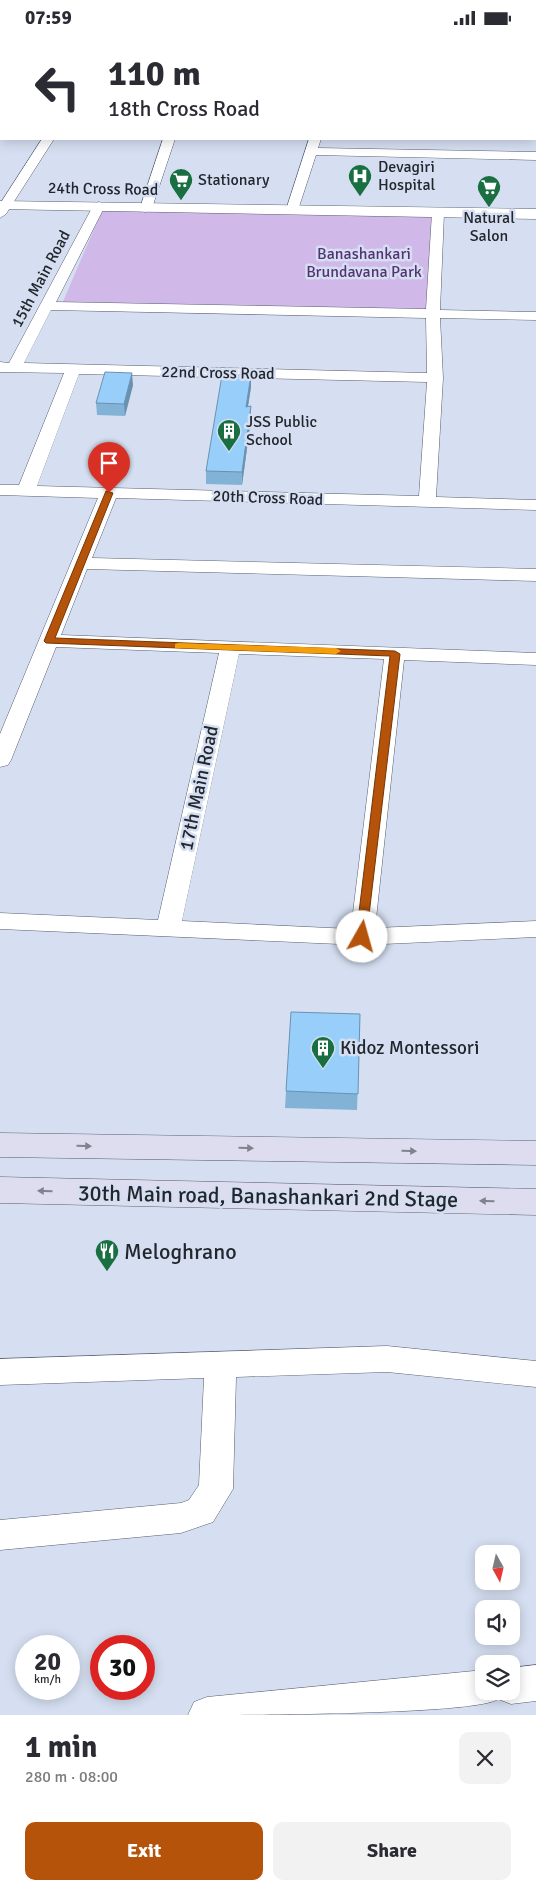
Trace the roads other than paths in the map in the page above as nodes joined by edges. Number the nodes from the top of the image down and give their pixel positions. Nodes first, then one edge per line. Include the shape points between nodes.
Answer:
1 (47, 140) edge
2 (169, 140) edge
3 (315, 140) edge
4 (311, 151) junction
5 (536, 156) edge
6 (99, 207) junction
7 (2, 208) edge
8 (146, 208) junction
9 (292, 210) junction
10 (438, 213) junction
11 (536, 214) edge
12 (47, 306) junction
13 (433, 314) junction
14 (536, 316) edge
15 (7, 367) edge
16 (73, 369) junction
17 (435, 378) junction
18 (0, 490) edge
19 (26, 491) junction
20 (109, 493) junction
21 (427, 502) junction
22 (536, 505) edge
23 (80, 563) junction
24 (536, 575) edge
25 (49, 641) junction
26 (230, 647) junction
27 (395, 654) junction
28 (536, 659) edge
29 (4, 739) edge
30 (0, 760) edge
31 (0, 921) edge
32 (168, 929) junction
33 (536, 929) edge
34 (362, 937) junction
35 (0, 1145) edge
36 (536, 1153) edge
37 (0, 1190) edge
38 (536, 1202) edge
39 (220, 1364) junction
40 (0, 1372) edge
41 (536, 1374) edge
42 (0, 1535) edge
43 (536, 1683) edge
44 (520, 1685) edge
45 (475, 1689) edge
46 (207, 1715) edge

1 - 7 street
2 - 8 street
3 - 4 street
4 - 5 street
4 - 9 street
6 - 7 street, 24th Cross Road
6 - 8 street, 24th Cross Road
6 - 12 street, 15th Main Road
8 - 9 street, 24th Cross Road
9 - 10 street, 24th Cross Road
10 - 11 street, 24th Cross Road
10 - 13 street
12 - 13 street
12 - 15 street, 15th Main Road
13 - 14 street
13 - 17 street
15 - 16 street, 22nd Cross Road
16 - 17 street, 22nd Cross Road
16 - 19 street
17 - 21 street
18 - 19 street, 20th Cross Road
19 - 20 street, 20th Cross Road
20 - 21 street, 20th Cross Road
20 - 23 street
21 - 22 street, 20th Cross Road
23 - 24 street
23 - 25 street
25 - 26 street
25 - 29 street
26 - 27 street
26 - 32 street, 17th Main Road
27 - 28 street
27 - 34 street
29 - 30 street
31 - 32 street
32 - 34 street
33 - 34 street
35 -> 36 main road
38 -> 37 main road, 30th Main road, Banashankari 2nd Stage
39 - 40 street
39 - 41 street via 387,1359
39 - 42 street via 216,1489 201,1511 181,1518
43 - 44 street
45 - 46 street

